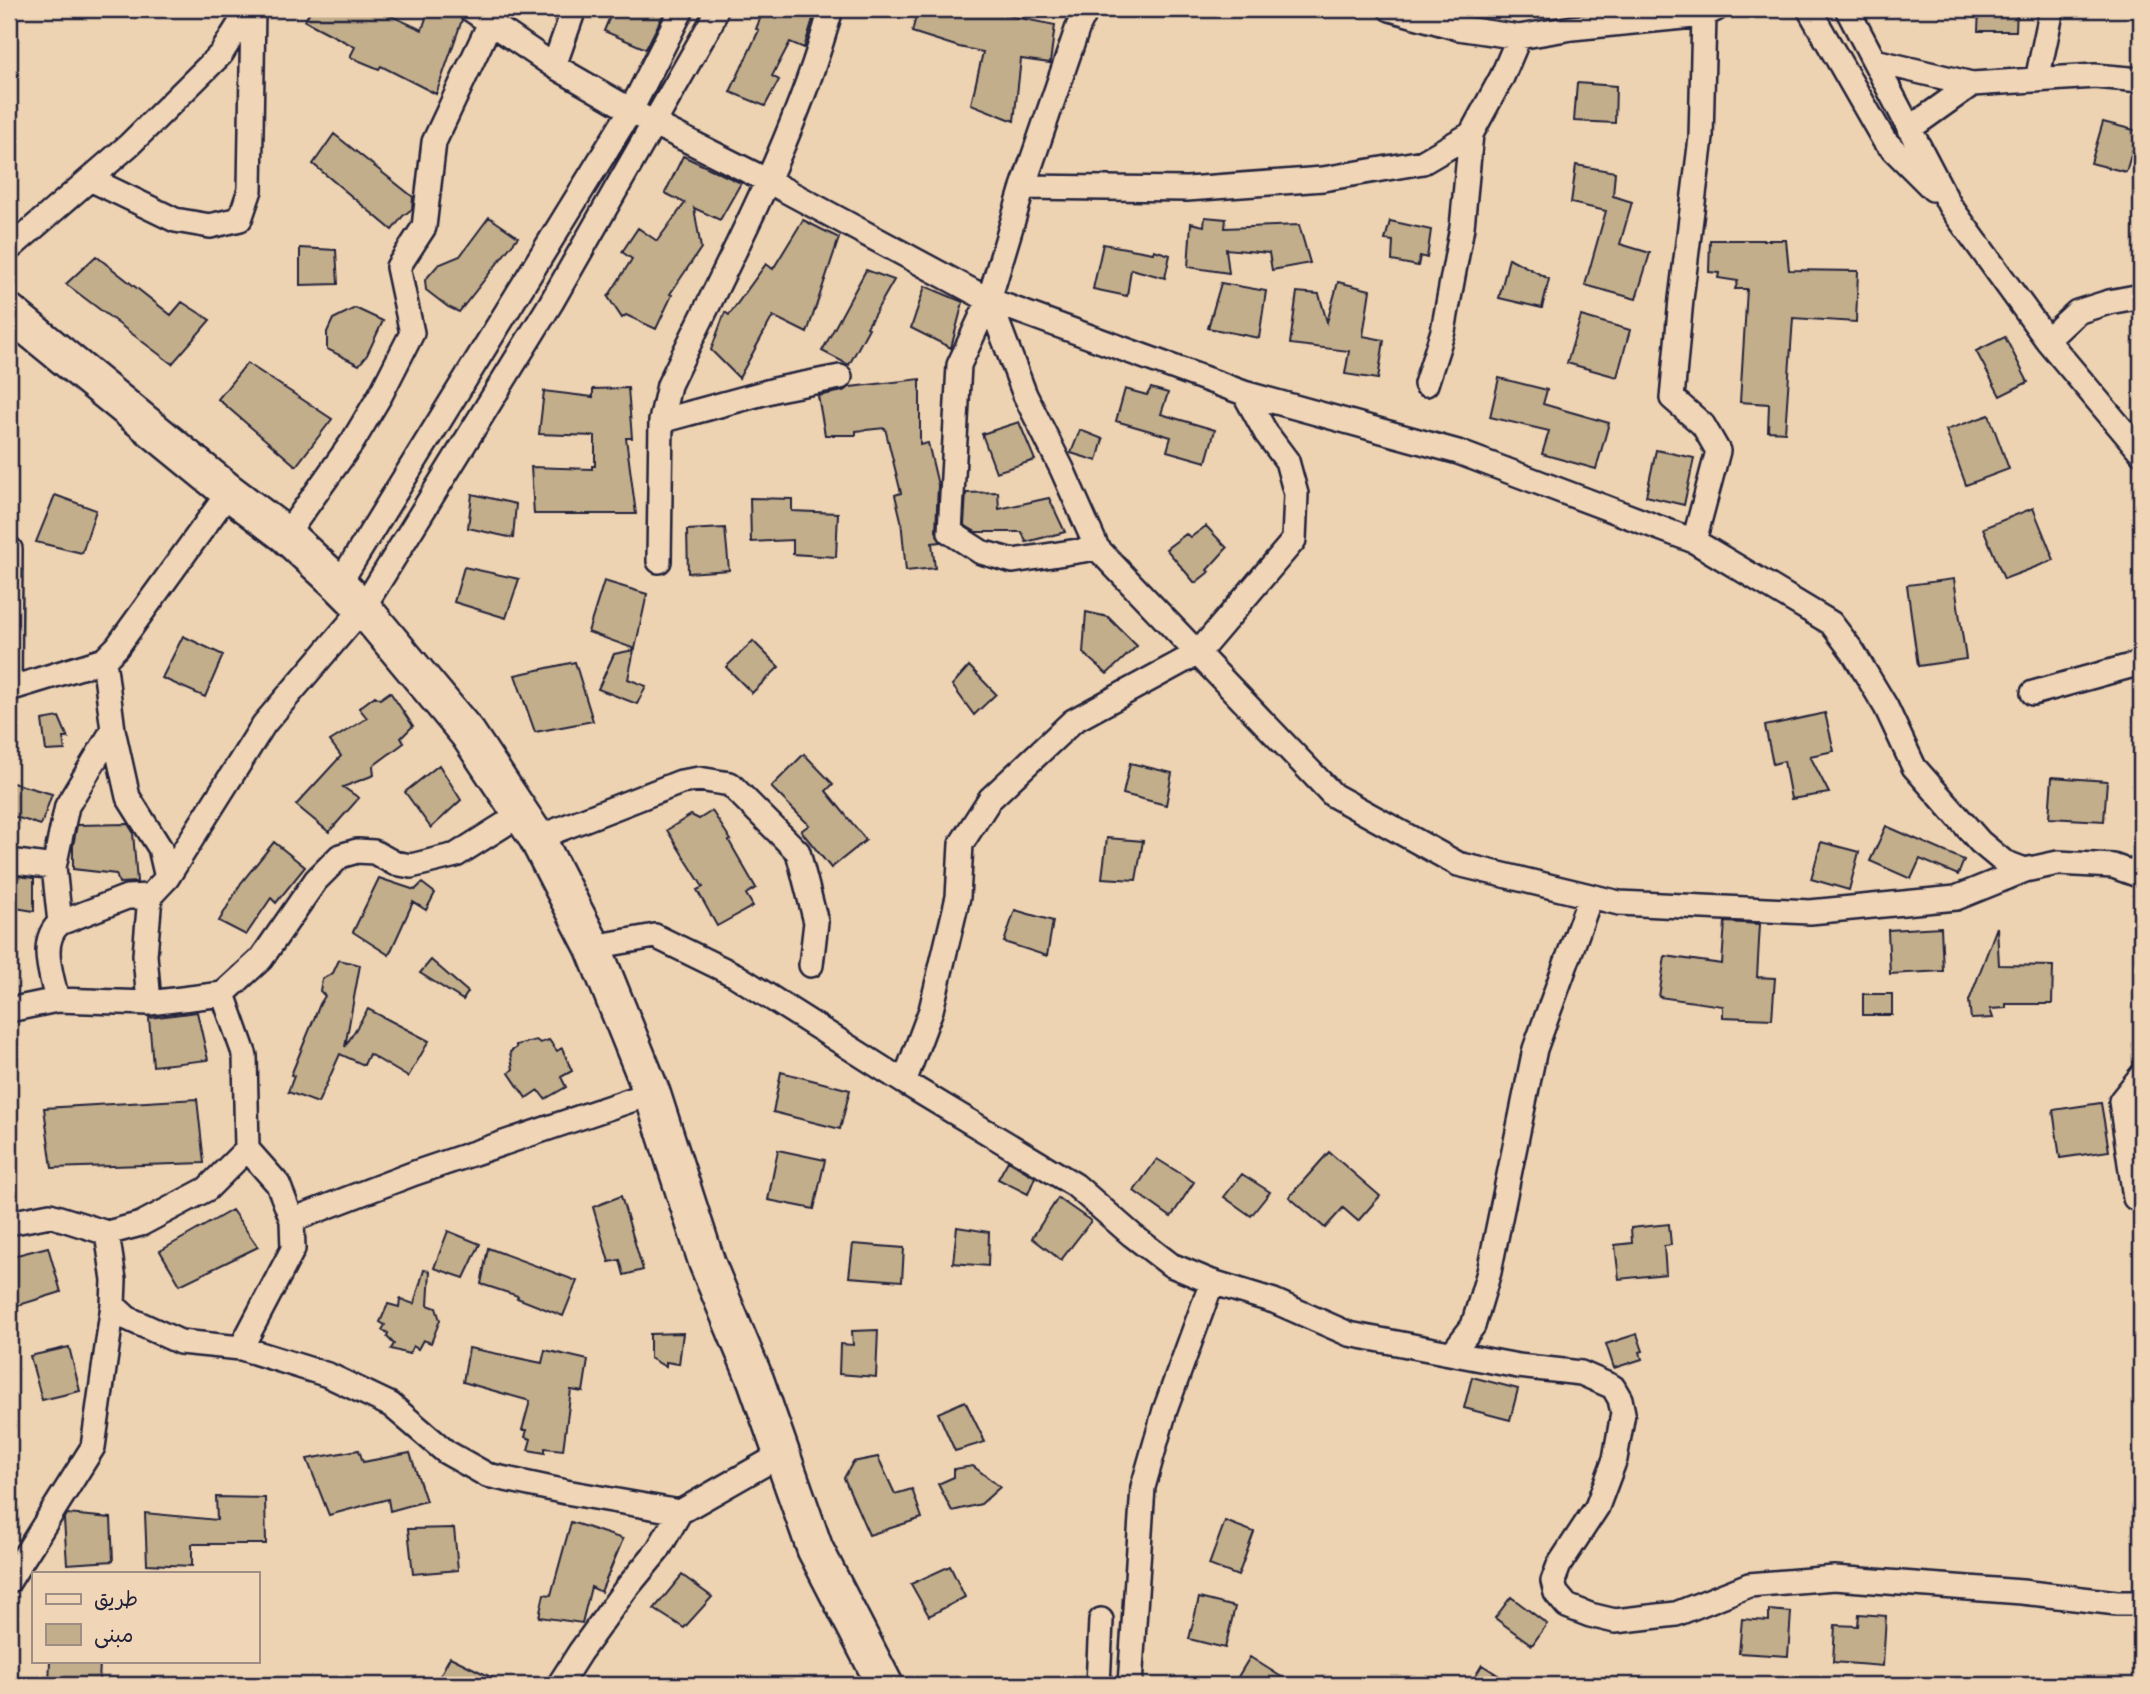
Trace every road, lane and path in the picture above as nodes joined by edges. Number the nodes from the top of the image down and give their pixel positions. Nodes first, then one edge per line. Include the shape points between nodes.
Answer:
1 (251, 9) edge
2 (470, 9) edge
3 (573, 9) edge
4 (682, 9) edge
5 (716, 9) edge
6 (831, 9) edge
7 (1087, 9) edge
8 (1390, 9) edge
9 (1809, 9) edge
10 (1847, 9) edge
11 (2052, 9) edge
12 (1711, 12) edge
13 (490, 23) junction
14 (1519, 37) junction
15 (1875, 61) junction
16 (554, 66) junction
17 (2037, 80) junction
18 (2141, 80) edge
19 (1972, 84) junction
20 (631, 110) junction
21 (653, 123) junction
22 (1909, 129) junction
23 (1471, 134) junction
24 (90, 179) junction
25 (768, 181) junction
26 (1023, 187) junction
27 (1950, 206) junction
28 (9, 250) edge
29 (2141, 296) edge
30 (989, 300) junction
31 (9, 312) edge
32 (2047, 340) junction
33 (840, 377) dead end
34 (1426, 384) dead end
35 (1244, 393) junction
36 (661, 421) junction
37 (2141, 452) edge
38 (229, 492) junction
39 (286, 535) junction
40 (1694, 541) junction
41 (1097, 548) junction
42 (10, 549) edge
43 (659, 561) dead end
44 (339, 584) junction
45 (363, 608) junction
46 (1198, 653) junction
47 (104, 660) junction
48 (2141, 663) edge
49 (9, 689) edge
50 (2033, 692) dead end
51 (113, 730) junction
52 (529, 826) junction
53 (9, 861) edge
54 (54, 867) junction
55 (2025, 870) junction
56 (2141, 876) edge
57 (167, 878) junction
58 (150, 896) junction
59 (1590, 898) junction
60 (60, 923) junction
61 (593, 947) junction
62 (811, 965) dead end
63 (223, 993) junction
64 (57, 1000) junction
65 (149, 1003) junction
66 (9, 1010) edge
67 (2141, 1076) edge
68 (904, 1082) junction
69 (652, 1093) junction
70 (247, 1149) junction
71 (2135, 1198) dead end
72 (292, 1220) junction
73 (9, 1223) edge
74 (107, 1233) junction
75 (1212, 1282) junction
76 (113, 1305) junction
77 (241, 1348) junction
78 (1452, 1353) junction
79 (782, 1454) junction
80 (680, 1511) junction
81 (9, 1581) edge
82 (2141, 1603) edge
83 (1101, 1619) dead end
84 (559, 1685) edge
85 (885, 1685) edge
86 (1098, 1685) edge
87 (1130, 1685) edge

1 - 24 street via 221,54
1 - 24 street via 250,190 240,219 210,226 175,220
2 - 13 street
3 - 16 street
4 - 20 street
5 - 21 street
6 - 25 street via 817,59
7 - 26 street
8 - 14 street via 1458,28
9 - 27 street via 1884,140
10 - 15 street
11 - 17 street
12 - 14 street
12 - 40 street via 1672,398 1703,425 1717,451
13 - 16 street
13 - 39 street via 434,142 424,227 398,267 412,333 353,441
14 - 23 street
15 - 19 street
15 - 22 street
16 - 20 street
17 - 18 street via 2095,76
17 - 19 street
19 - 22 street
20 - 21 street
20 - 44 street
21 - 25 street
21 - 45 street via 551,303
22 - 27 street
23 - 26 street via 1423,162 1323,179 1186,189
23 - 34 street via 1462,227 1443,331
24 - 28 street
25 - 30 street
25 - 36 street via 669,385
26 - 30 street
27 - 32 street
29 - 32 street via 2077,312
30 - 35 street
30 - 41 street via 1025,395
30 - 41 street via 959,365 950,532 981,552 1013,561
31 - 38 main road
32 - 37 street
33 - 36 street
35 - 40 street via 1458,452
35 - 46 street via 1287,461 1296,494 1294,540
36 - 43 street
38 - 39 main road
38 - 47 street
39 - 44 main road
40 - 55 street via 1831,624 1886,708 1914,767 1980,842 2004,862
41 - 46 street
42 - 49 street
44 - 45 main road
45 - 52 main road via 468,734
45 - 57 street via 264,723
46 - 59 street via 1333,795 1458,864
46 - 68 street via 1073,721 990,799 961,844 958,897 931,1010
47 - 49 street
47 - 51 street
48 - 50 street
51 - 54 street via 67,806
51 - 57 street via 128,797 160,848
52 - 61 main road
52 - 62 street via 681,782 699,779 730,784 798,852 816,922
52 - 63 street via 456,855 411,866 374,852 340,856 316,880 261,959
53 - 54 street
54 - 60 street
55 - 56 street via 2058,863 2113,866
55 - 59 street via 1956,898 1810,912
57 - 58 street
58 - 60 street via 127,897
58 - 65 street via 145,955
59 - 78 street via 1535,1049 1489,1272 1473,1326
60 - 64 street via 52,929 48,949
61 - 68 street via 655,936 735,975
61 - 69 main road
63 - 65 street
63 - 70 street via 245,1056
64 - 65 street
64 - 66 street
67 - 71 street via 2121,1101
68 - 75 street via 1075,1185 1171,1265
69 - 72 street
69 - 79 main road via 707,1263
70 - 72 street via 278,1184
70 - 74 street via 207,1189 141,1224
72 - 77 street via 293,1249
73 - 74 street via 50,1214
74 - 76 street
75 - 78 street via 1274,1301 1349,1334
75 - 87 street via 1165,1410 1143,1487
76 - 77 street via 127,1318 180,1342
76 - 81 street via 93,1447
77 - 80 street via 328,1375 391,1405 446,1452 487,1475
78 - 82 street via 1581,1373 1613,1387 1620,1399 1623,1413 1615,1459 1598,1507 1553,1581 1567,1605 1590,1615 1615,1621 1676,1614 1749,1585 1834,1578
79 - 80 street
79 - 85 main road via 815,1549
80 - 84 street via 659,1550 625,1590
83 - 86 street

